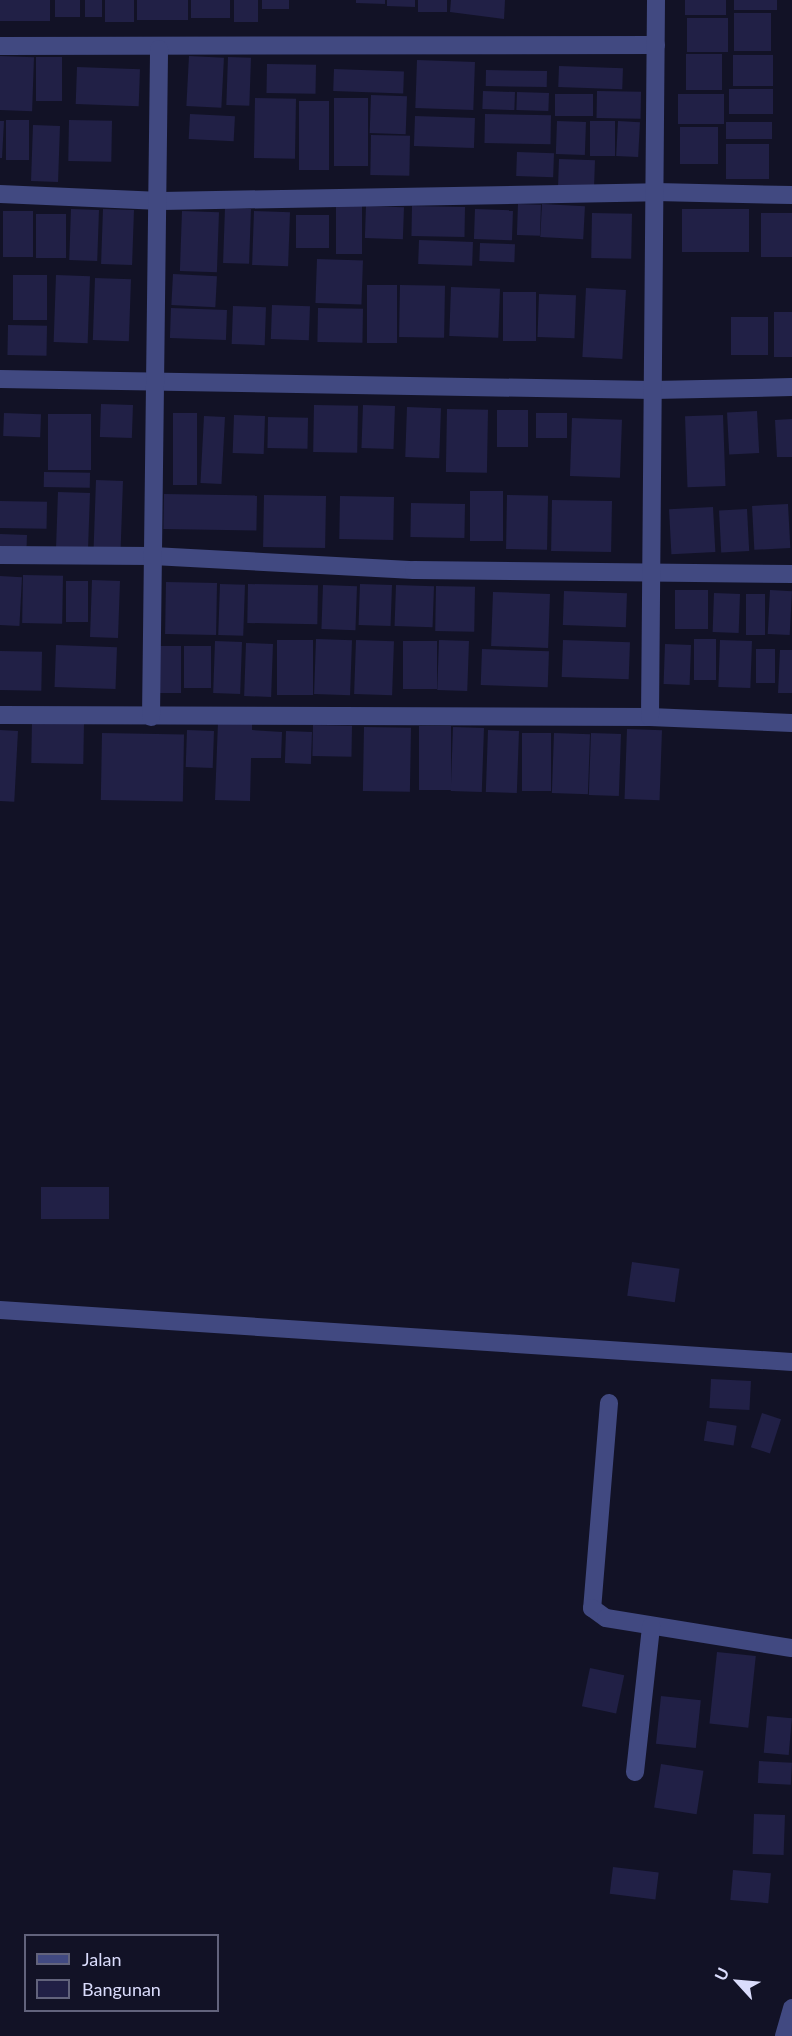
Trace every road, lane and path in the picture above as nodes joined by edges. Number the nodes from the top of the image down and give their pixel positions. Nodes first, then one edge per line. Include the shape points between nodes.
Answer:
1 (656, 0) edge
2 (656, 45) junction
3 (0, 46) edge
4 (159, 49) junction
5 (656, 192) junction
6 (0, 194) edge
7 (792, 195) edge
8 (160, 201) junction
9 (0, 379) edge
10 (156, 380) junction
11 (792, 387) edge
12 (652, 390) junction
13 (0, 555) edge
14 (153, 556) junction
15 (653, 574) junction
16 (792, 574) edge
17 (0, 715) edge
18 (151, 717) junction
19 (650, 717) junction
20 (792, 723) edge
21 (0, 1310) edge
22 (792, 1362) edge
23 (609, 1403) dead end
24 (651, 1626) junction
25 (792, 1648) edge
26 (635, 1772) dead end
27 (792, 2008) edge
28 (784, 2036) edge

1 - 2 street
2 - 4 street
2 - 5 street
3 - 4 street
4 - 8 street
5 - 7 street
5 - 8 street
5 - 12 street
6 - 8 street
8 - 10 street
9 - 10 street
10 - 12 street
10 - 14 street
11 - 12 street
12 - 15 street
13 - 14 street
14 - 15 street via 414,570
14 - 18 street
15 - 16 street
15 - 19 street
17 - 18 street
18 - 19 street
19 - 20 street
21 - 22 street
23 - 24 street via 590,1601 601,1616
24 - 25 street
24 - 26 street
27 - 28 street

